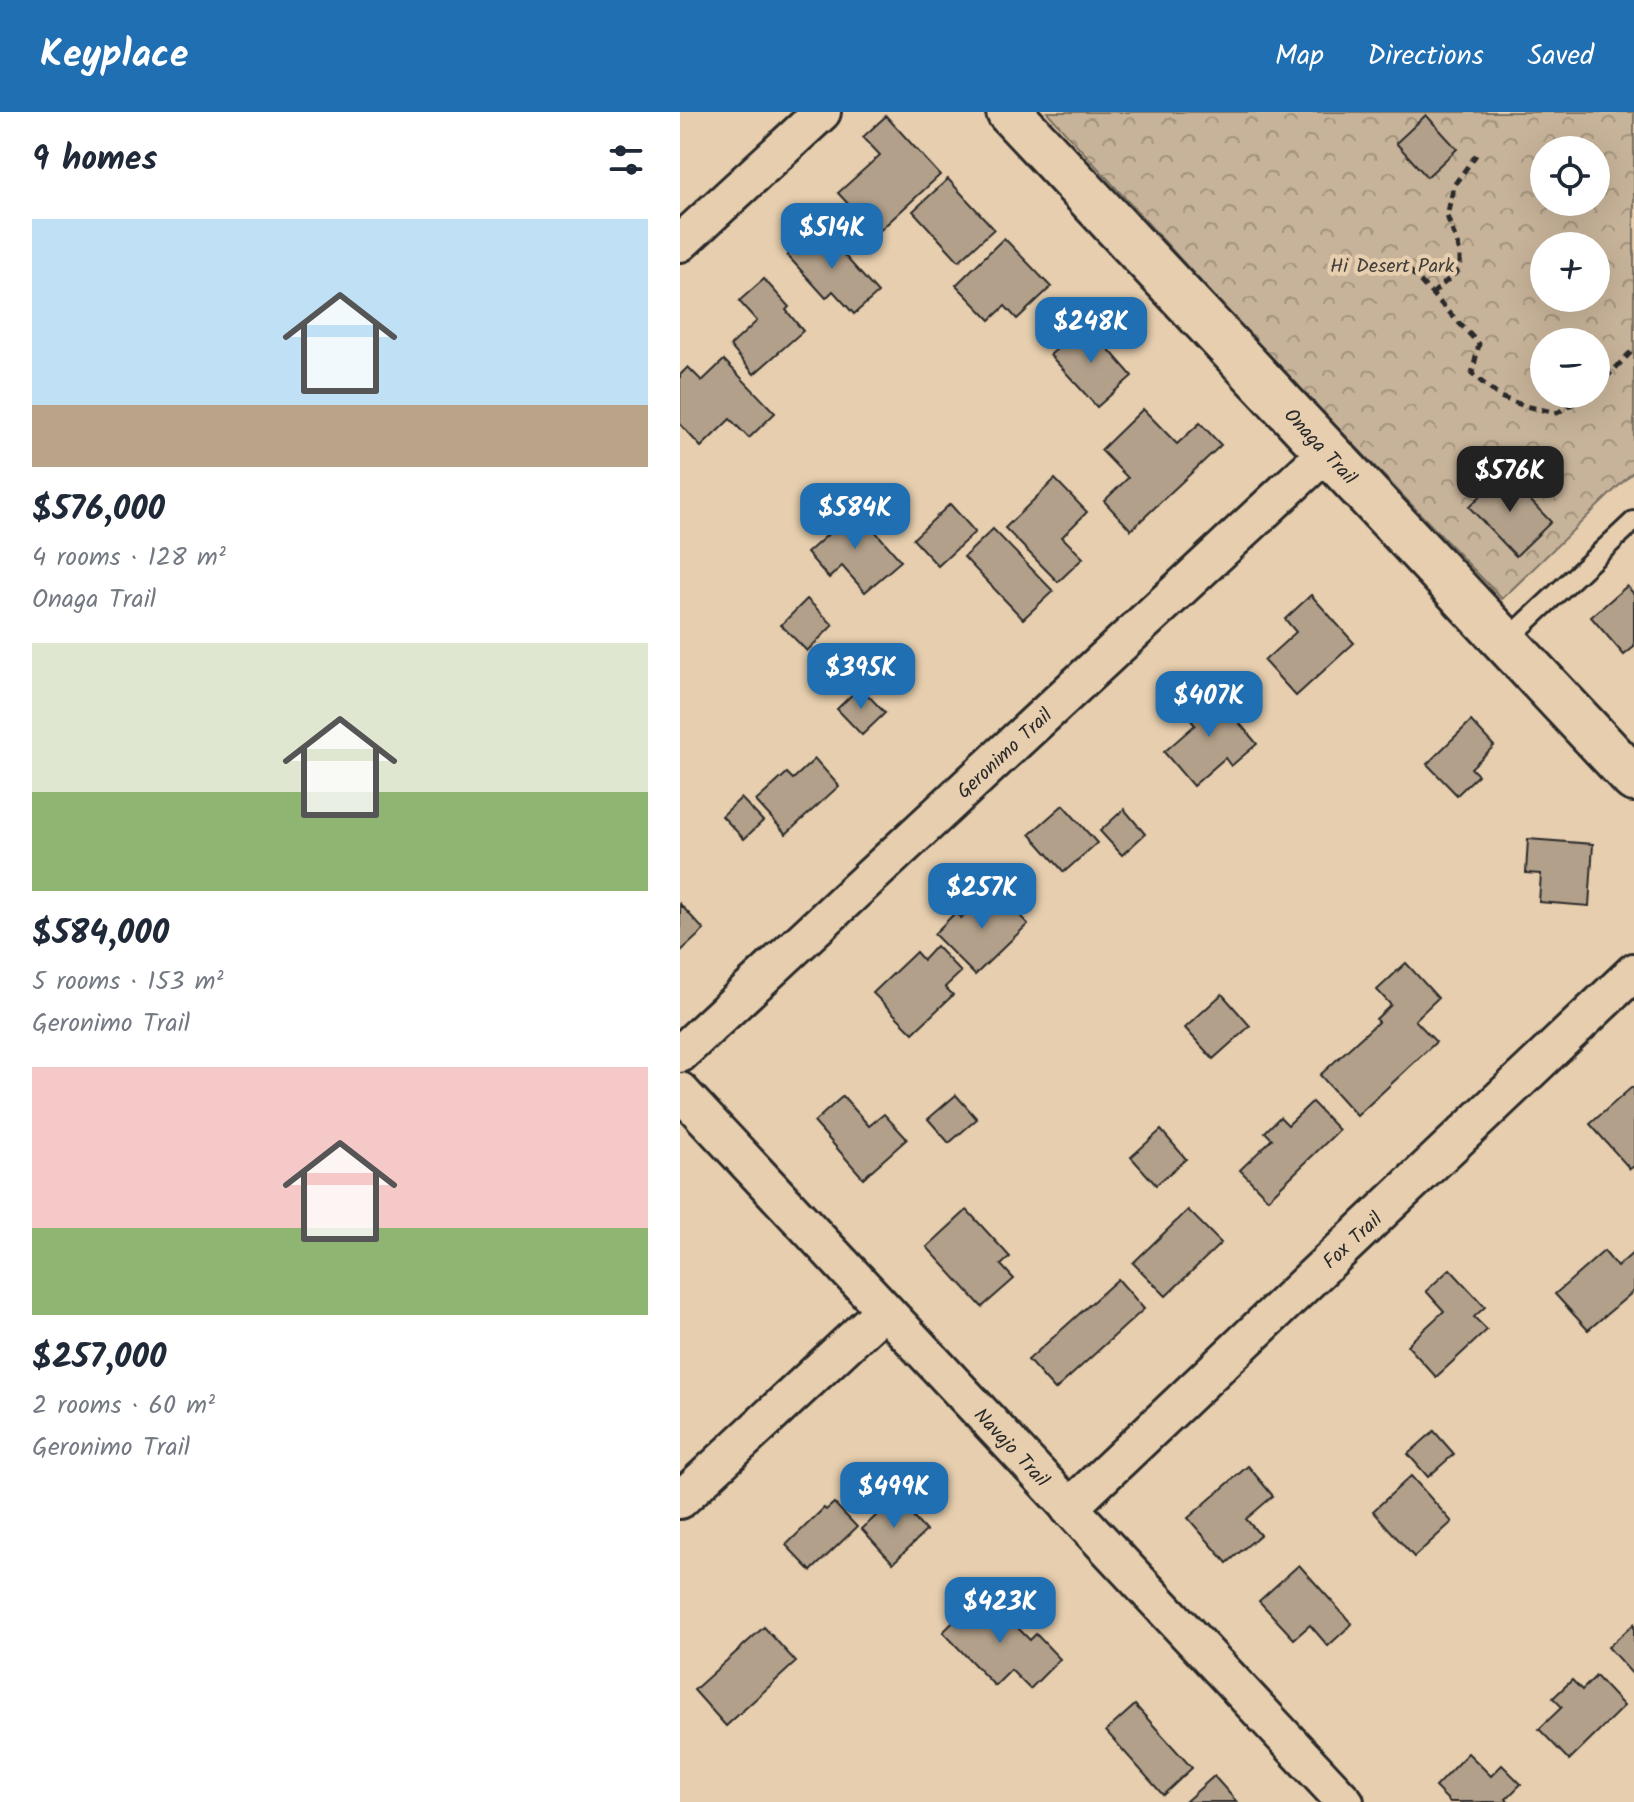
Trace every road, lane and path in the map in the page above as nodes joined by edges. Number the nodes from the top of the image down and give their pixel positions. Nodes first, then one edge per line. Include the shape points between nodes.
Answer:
1 (822, 112) edge
2 (1009, 112) edge
3 (1479, 151) dead end
4 (680, 243) edge
5 (1401, 261) dead end
6 (1432, 294) junction
7 (1634, 349) edge
8 (1610, 374) edge
9 (1530, 407) edge
10 (1534, 408) edge
11 (1566, 408) edge
12 (1327, 452) junction
13 (1634, 521) edge
14 (1505, 642) junction
15 (1634, 779) edge
16 (1634, 972) edge
17 (680, 1054) edge
18 (680, 1091) edge
19 (884, 1310) junction
20 (680, 1500) edge
21 (1069, 1508) junction
22 (1345, 1802) edge

1 - 4 street
2 - 12 street, Onaga Trail
3 - 6 path via 1454,185 1447,216 1460,252 1460,269
5 - 6 path
6 - 9 path via 1479,344 1472,374 1500,397
7 - 8 path
10 - 11 path via 1557,413
12 - 14 street, Onaga Trail
12 - 17 street, Geronimo Trail
13 - 14 lane
14 - 15 street, Onaga Trail
16 - 21 street, Fox Trail
18 - 19 street, Navajo Trail
19 - 20 street
19 - 21 street, Navajo Trail
21 - 22 street, Navajo Trail

